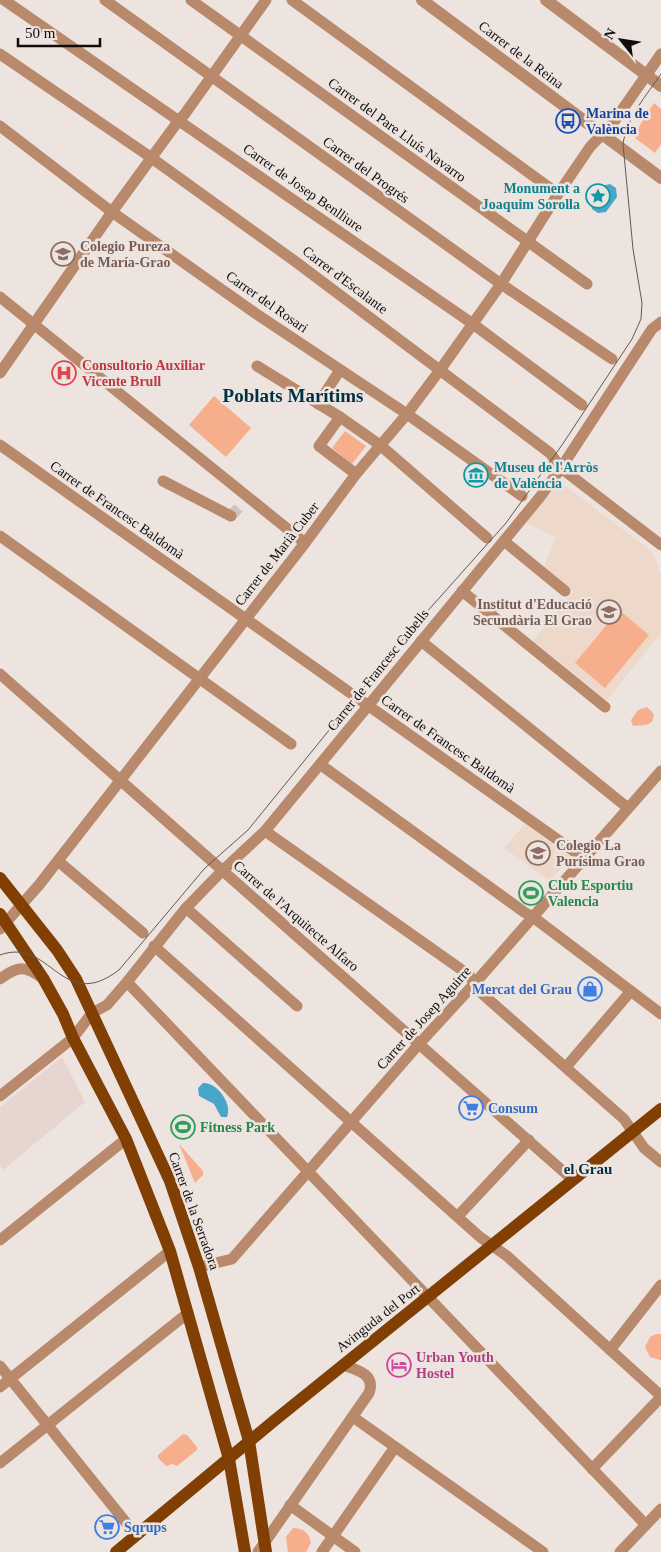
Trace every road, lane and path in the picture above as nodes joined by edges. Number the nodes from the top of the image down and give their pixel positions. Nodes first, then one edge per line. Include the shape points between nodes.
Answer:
1 (4, 0) edge
2 (105, 0) edge
3 (190, 0) edge
4 (266, 0) edge
5 (292, 0) edge
6 (422, 0) edge
7 (546, 0) edge
8 (240, 36) junction
9 (0, 54) edge
10 (661, 54) edge
11 (646, 75) junction
12 (211, 77) junction
13 (661, 86) edge
14 (179, 120) junction
15 (0, 126) edge
16 (603, 134) junction
17 (151, 158) junction
18 (661, 178) edge
19 (558, 194) junction
20 (112, 212) junction
21 (527, 242) junction
22 (501, 284) junction
23 (588, 284) dead end
24 (0, 297) edge
25 (661, 322) edge
26 (473, 324) junction
27 (35, 325) junction
28 (612, 359) dead end
29 (257, 366) dead end
30 (340, 370) junction
31 (440, 370) junction
32 (0, 373) edge
33 (318, 404) junction
34 (582, 404) dead end
35 (407, 414) junction
36 (340, 417) junction
37 (0, 445) edge
38 (380, 445) junction
39 (562, 468) junction
40 (356, 474) junction
41 (164, 481) dead end
42 (522, 496) dead end
43 (231, 516) dead end
44 (0, 536) edge
45 (487, 538) dead end
46 (504, 542) junction
47 (305, 543) junction
48 (661, 545) edge
49 (462, 591) junction
50 (565, 591) dead end
51 (246, 619) junction
52 (421, 641) junction
53 (0, 674) edge
54 (199, 678) junction
55 (368, 706) junction
56 (605, 707) dead end
57 (291, 744) dead end
58 (321, 765) junction
59 (661, 772) edge
60 (119, 780) junction
61 (628, 808) junction
62 (265, 831) junction
63 (585, 859) junction
64 (58, 861) junction
65 (222, 871) junction
66 (0, 878) edge
67 (21, 904) junction
68 (186, 908) junction
69 (532, 917) junction
70 (2, 922) edge
71 (143, 933) dead end
72 (154, 946) junction
73 (42, 978) junction
74 (0, 979) edge
75 (127, 982) junction
76 (475, 983) junction
77 (631, 992) junction
78 (297, 1006) dead end
79 (92, 1013) junction
80 (661, 1014) edge
81 (73, 1038) junction
82 (419, 1044) junction
83 (566, 1068) junction
84 (0, 1096) edge
85 (661, 1109) edge
86 (351, 1122) junction
87 (634, 1132) junction
88 (126, 1139) junction
89 (529, 1140) junction
90 (661, 1162) edge
91 (310, 1171) junction
92 (573, 1180) junction
93 (458, 1216) junction
94 (0, 1240) edge
95 (492, 1246) junction
96 (170, 1251) junction
97 (199, 1267) junction
98 (661, 1285) edge
99 (429, 1297) junction
100 (188, 1312) junction
101 (610, 1350) junction
102 (343, 1365) junction
103 (0, 1366) edge
104 (10, 1379) junction
105 (0, 1387) edge
106 (661, 1396) edge
107 (353, 1417) junction
108 (47, 1424) junction
109 (249, 1441) junction
110 (395, 1447) junction
111 (229, 1459) junction
112 (0, 1463) edge
113 (592, 1469) junction
114 (290, 1506) junction
115 (661, 1509) edge
116 (646, 1525) junction
117 (136, 1535) junction
118 (334, 1536) junction
119 (263, 1549) edge
120 (116, 1552) edge
121 (245, 1552) edge
122 (322, 1552) edge
123 (356, 1552) edge
124 (543, 1552) edge
125 (620, 1552) edge

1 - 14 street, Carrer de Josep Benlliure
2 - 12 street, Carrer del Progrés
3 - 8 street, Carrer del Pare Lluís Navarro
4 - 8 street
5 - 19 street
6 - 16 street, Carrer de la Reina
7 - 11 street
8 - 12 street
8 - 21 street, Carrer del Pare Lluís Navarro
9 - 17 street, Carrer d'Escalante
10 - 11 street, Carrer de Marià Cuber
11 - 13 street
11 - 16 street, Carrer de Marià Cuber
12 - 14 street
12 - 22 street, Carrer del Progrés
14 - 17 street
14 - 26 street, Carrer de Josep Benlliure
15 - 20 street, Carrer del Rosari
16 - 18 street, Carrer de la Reina
16 - 19 street, Carrer de Marià Cuber via 590,147
17 - 20 street
17 - 31 street, Carrer d'Escalante
19 - 21 street, Carrer de Marià Cuber
20 - 27 street
20 - 30 street, Carrer del Rosari
21 - 22 street, Carrer de Marià Cuber
21 - 23 street, Carrer del Pare Lluís Navarro
22 - 26 street, Carrer de Marià Cuber
22 - 28 street, Carrer del Progrés
24 - 27 street
25 - 39 street, Carrer de Francesc Cubells via 652,329
26 - 31 street, Carrer de Marià Cuber
26 - 34 street, Carrer de Josep Benlliure
27 - 32 street
27 - 47 street via 245,501
29 - 33 street
30 - 33 street
30 - 35 street, Carrer del Rosari
31 - 35 street, Carrer de Marià Cuber
31 - 39 street, Carrer d'Escalante via 550,453
33 - 36 street
35 - 38 street, Carrer de Marià Cuber
35 - 42 street, Carrer del Rosari
36 - 38 street
36 - 40 street via 320,446
37 - 51 street, Carrer de Francesc Baldomà
38 - 40 street, Carrer de Marià Cuber
38 - 45 street
39 - 46 street, Carrer de Francesc Cubells
39 - 48 street, Carrer d'Escalante
40 - 47 street, Carrer de Marià Cuber
41 - 43 street
44 - 54 street
46 - 49 street, Carrer de Francesc Cubells
46 - 50 street
47 - 51 street, Carrer de Marià Cuber
49 - 52 street, Carrer de Francesc Cubells
49 - 56 street
51 - 54 street, Carrer de Marià Cuber
51 - 55 street, Carrer de Francesc Baldomà
52 - 55 street, Carrer de Francesc Cubells
52 - 61 street
53 - 60 street, Carrer de l'Arquitecte Alfaro
54 - 57 street
54 - 60 street, Carrer de Marià Cuber
55 - 58 street, Carrer de Francesc Cubells
55 - 63 street, Carrer de Francesc Baldomà
58 - 62 street, Carrer de Francesc Cubells
58 - 69 street
59 - 61 street, Carrer de Josep Aguirre
60 - 64 street, Carrer de Marià Cuber
60 - 65 street, Carrer de l'Arquitecte Alfaro
61 - 63 street, Carrer de Josep Aguirre
62 - 65 street, Carrer de Francesc Cubells
62 - 76 street via 469,975
63 - 69 street, Carrer de Josep Aguirre
64 - 67 street, Carrer de Marià Cuber
64 - 71 street
65 - 68 street, Carrer de Francesc Cubells
65 - 82 street, Carrer de l'Arquitecte Alfaro
66 - 67 main road, Carrer de la Serradora
67 - 70 street, Carrer de Marià Cuber
67 - 79 main road, Carrer de la Serradora via 76,979
68 - 72 street, Carrer de Francesc Cubells
68 - 78 street
69 - 76 street, Carrer de Josep Aguirre
69 - 77 street
70 - 73 main road
72 - 75 street, Carrer de Francesc Cubells
72 - 86 street
73 - 74 street via 20,968
73 - 81 main road
75 - 79 street, Carrer de Francesc Cubells via 107,1005
75 - 91 street
76 - 82 street, Carrer de Josep Aguirre
76 - 83 street
77 - 80 street
77 - 83 street
79 - 81 street, Carrer de Francesc Cubells
79 - 97 main road, Carrer de la Serradora via 170,1181
81 - 84 street, Carrer de Francesc Cubells
81 - 88 main road
82 - 86 street, Carrer de Josep Aguirre
82 - 89 street, Carrer de l'Arquitecte Alfaro
83 - 87 street via 624,1119
85 - 87 main road, Avinguda del Port
86 - 91 street, Carrer de Josep Aguirre
86 - 93 street
87 - 90 street via 644,1148
87 - 92 main road, Avinguda del Port
88 - 94 street
88 - 96 main road
89 - 92 street, Carrer de l'Arquitecte Alfaro
89 - 93 street
91 - 97 street, Carrer de Josep Aguirre via 232,1259
91 - 99 street
92 - 95 main road, Avinguda del Port
93 - 95 street
95 - 99 main road, Avinguda del Port
95 - 101 street
96 - 100 main road
96 - 104 street
97 - 109 main road, Carrer de la Serradora
98 - 101 street
99 - 102 main road, Avinguda del Port
99 - 113 street
100 - 108 street
100 - 111 main road
101 - 106 street
102 - 107 street via 363,1371 372,1387
102 - 109 main road, Avinguda del Port
103 - 104 street
104 - 105 street
104 - 108 street
106 - 113 street
107 - 110 street
107 - 114 street
108 - 112 street
108 - 117 street
109 - 111 main road, Avinguda del Port
109 - 119 main road, Carrer de la Serradora
110 - 118 street
110 - 124 street
111 - 117 main road, Avinguda del Port
111 - 121 main road
113 - 116 street
114 - 118 street
114 - 119 street
115 - 116 street
116 - 125 street
117 - 120 main road, Avinguda del Port
118 - 122 street
118 - 123 street

